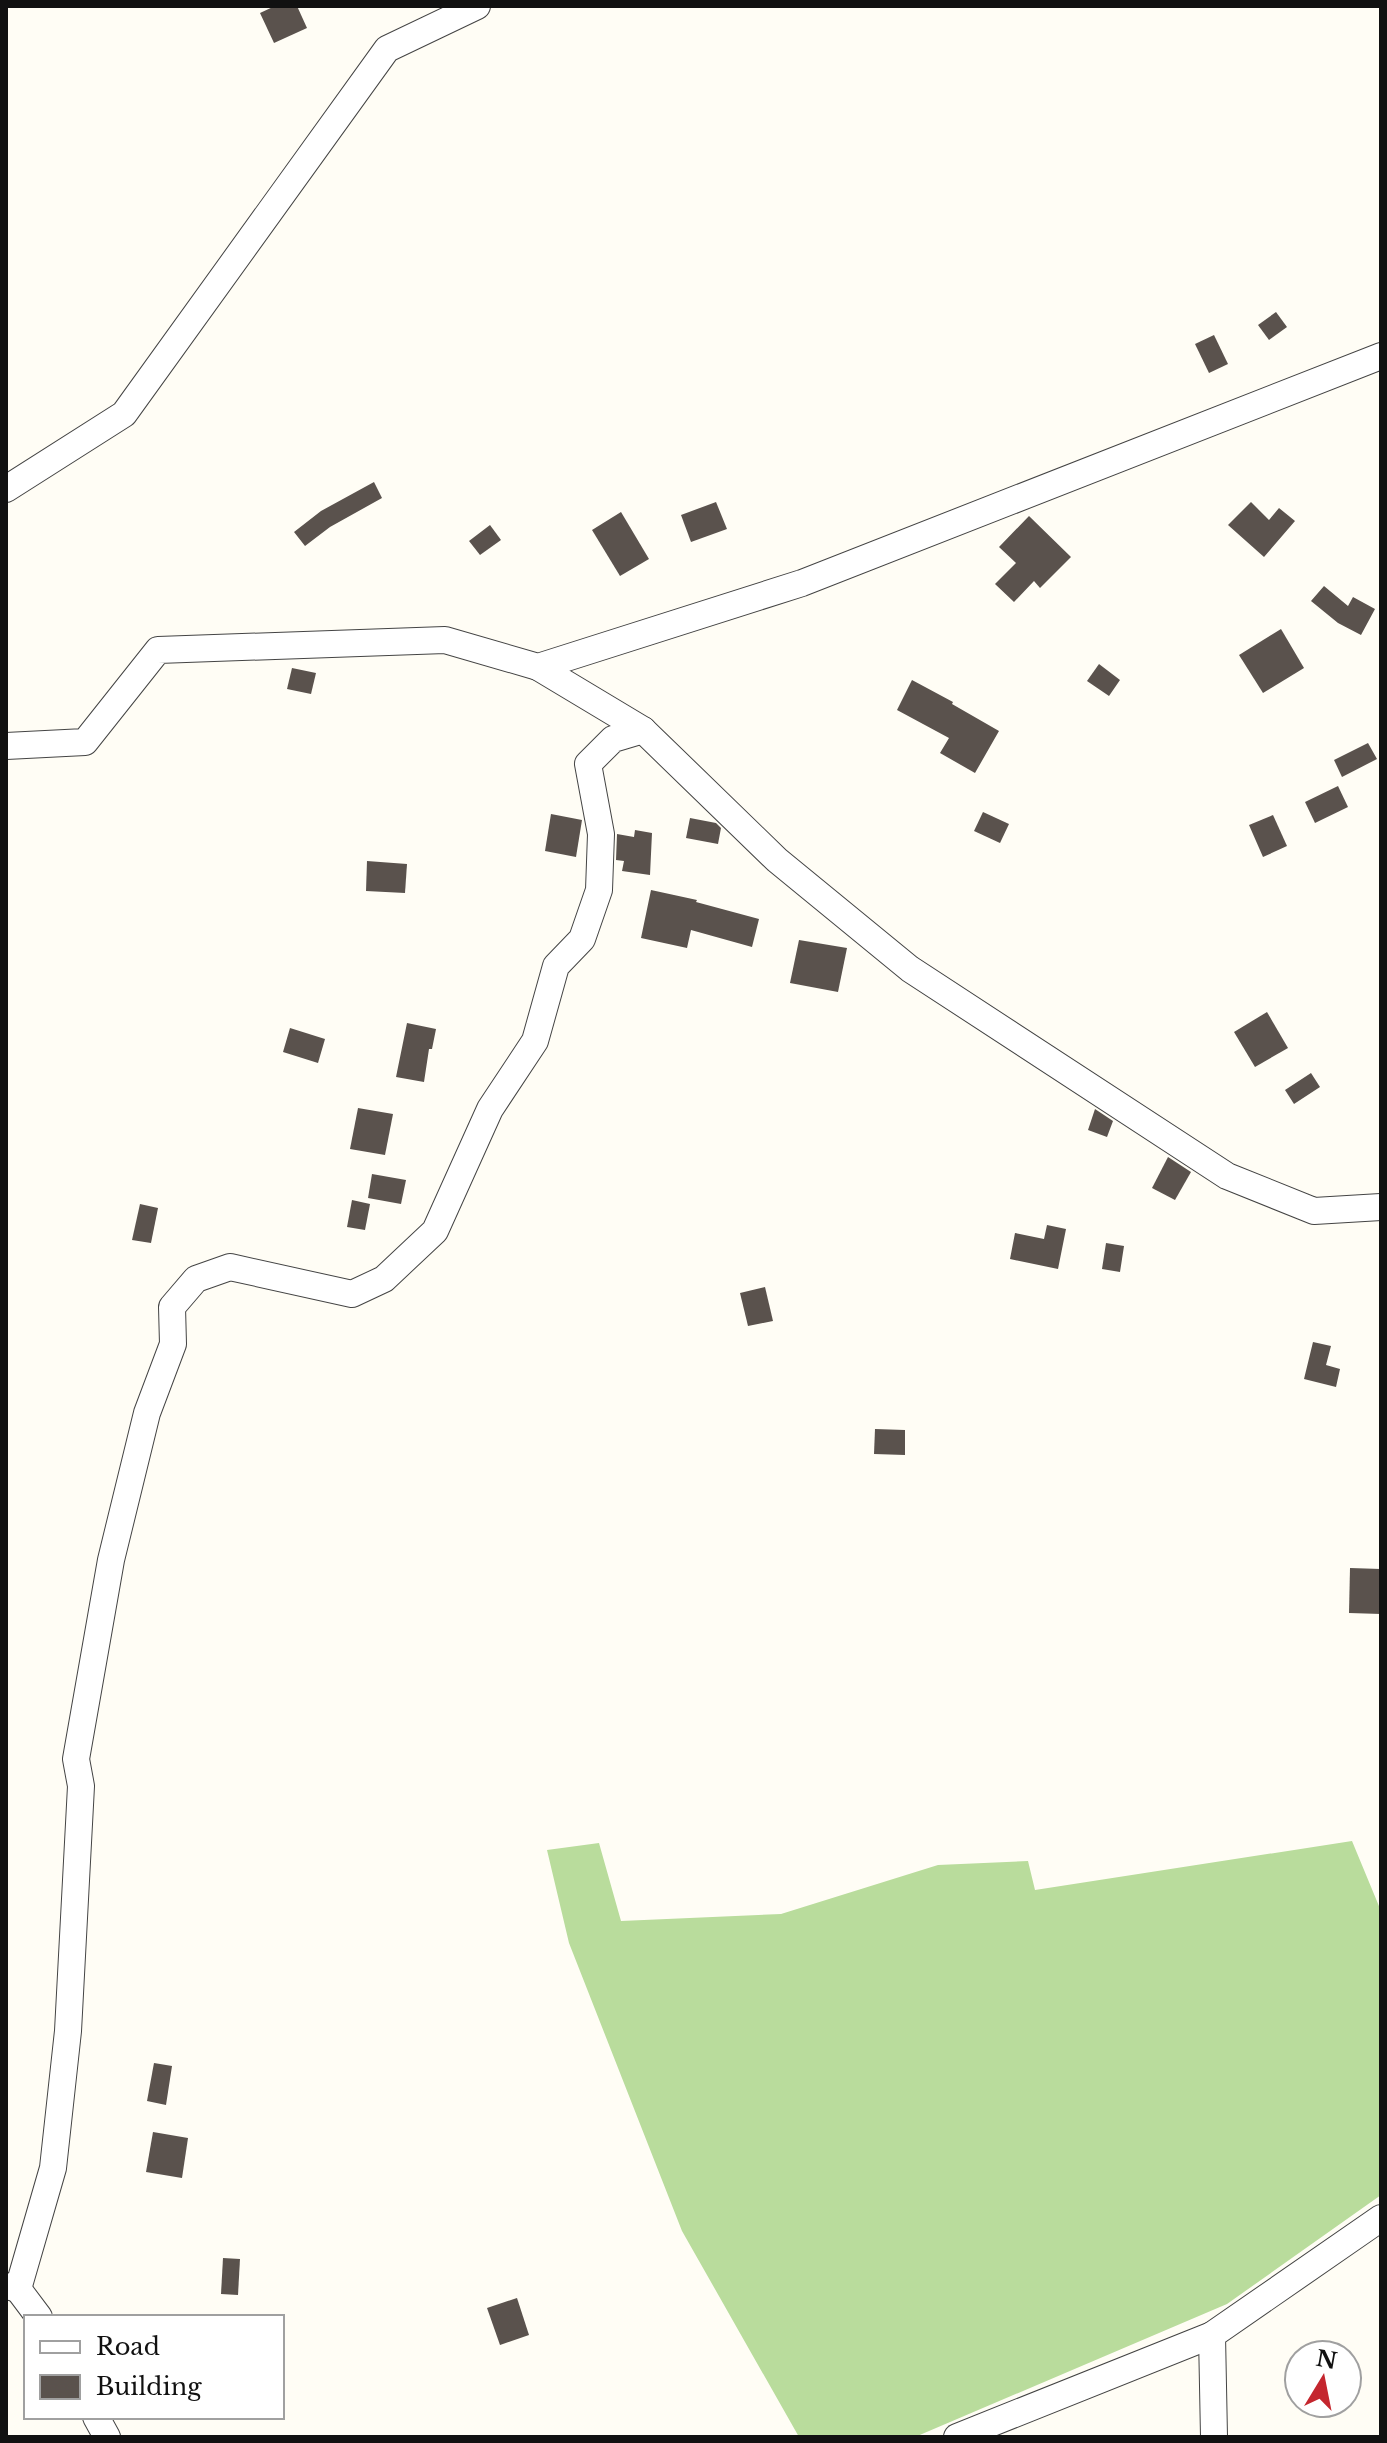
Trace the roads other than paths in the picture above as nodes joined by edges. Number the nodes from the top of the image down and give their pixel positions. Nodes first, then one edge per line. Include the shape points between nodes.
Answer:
1 (477, 6) edge
2 (1381, 356) edge
3 (6, 489) edge
4 (538, 667) junction
5 (643, 730) junction
6 (6, 746) edge
7 (1381, 1207) edge
8 (1381, 2218) edge
9 (12, 2287) edge
10 (37, 2315) edge
11 (1212, 2335) junction
12 (97, 2419) edge
13 (107, 2437) edge
14 (957, 2437) edge
15 (1214, 2437) edge

1 - 3 street via 387,49 124,414
2 - 4 street via 802,583
4 - 5 street
4 - 6 street via 445,640 158,650 85,742
5 - 7 street via 777,860 910,969 1227,1176 1314,1211
5 - 9 street via 613,739 588,764 601,834 599,890 582,939 556,966 535,1041 490,1109 435,1231 384,1279 352,1294 230,1267 196,1279 172,1307 173,1344 147,1413 111,1560 76,1759 81,1786 68,2031 53,2168
8 - 11 street
9 - 10 street
11 - 14 street
11 - 15 street
12 - 13 street

